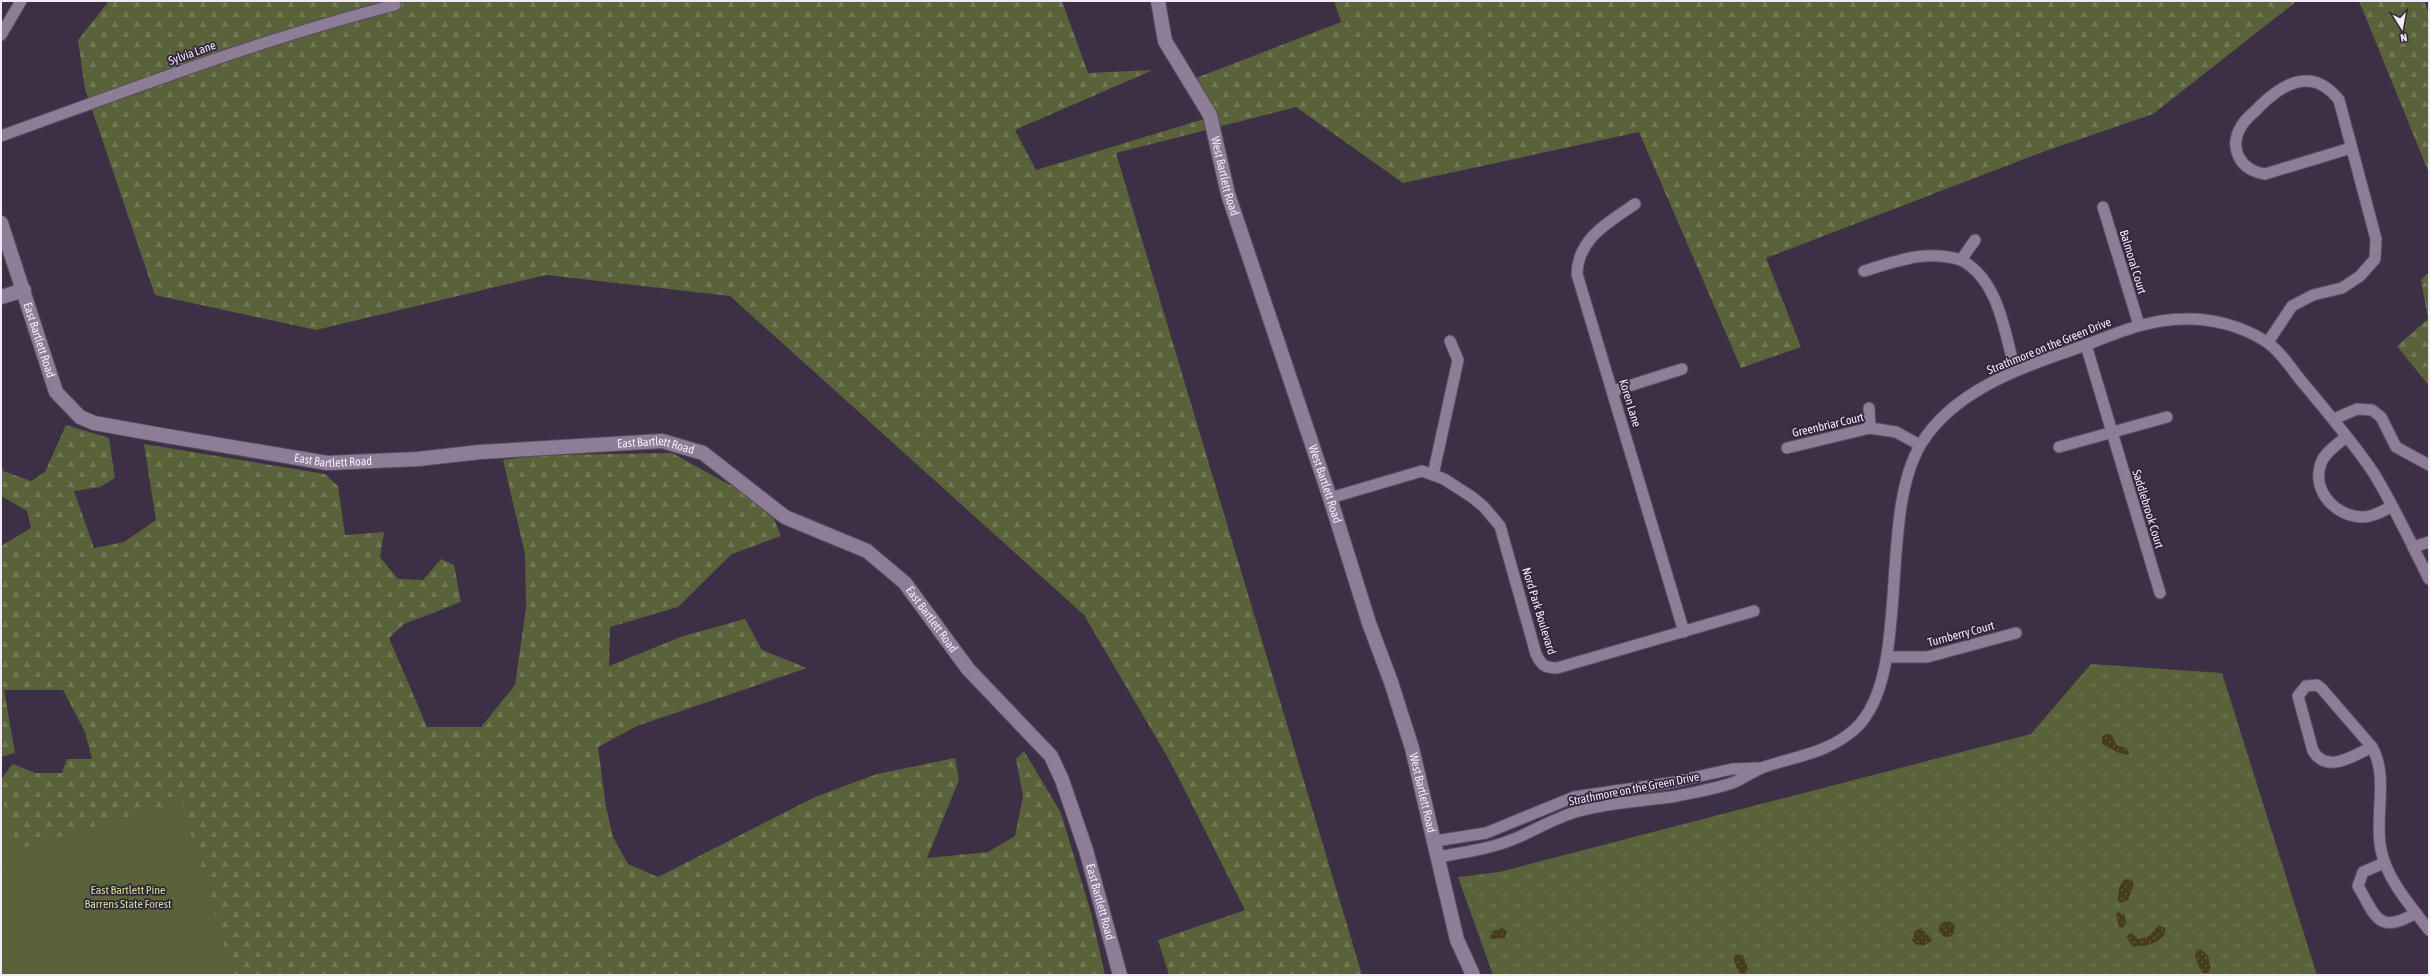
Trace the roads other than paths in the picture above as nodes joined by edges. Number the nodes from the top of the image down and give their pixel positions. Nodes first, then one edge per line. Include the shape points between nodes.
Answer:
1 (21, 1) edge
2 (1158, 1) edge
3 (396, 5) dead end
4 (1, 35) edge
5 (1, 136) edge
6 (2351, 148) junction
7 (1635, 204) dead end
8 (2103, 207) dead end
9 (1, 223) edge
10 (1975, 240) dead end
11 (1961, 260) junction
12 (1864, 271) dead end
13 (24, 290) junction
14 (1, 297) edge
15 (2139, 325) junction
16 (1450, 341) dead end
17 (2268, 342) junction
18 (2086, 345) junction
19 (1682, 369) dead end
20 (2015, 372) junction
21 (1613, 391) junction
22 (1870, 408) dead end
23 (2167, 416) dead end
24 (2334, 419) junction
25 (1870, 428) junction
26 (2111, 433) junction
27 (2346, 437) junction
28 (1920, 445) junction
29 (2059, 447) dead end
30 (1787, 448) dead end
31 (2429, 465) edge
32 (1434, 475) junction
33 (1330, 498) junction
34 (2392, 507) junction
35 (2429, 542) edge
36 (2413, 547) junction
37 (2429, 579) edge
38 (2160, 592) dead end
39 (1754, 611) dead end
40 (1684, 632) junction
41 (2016, 633) dead end
42 (1887, 657) junction
43 (2372, 747) junction
44 (1761, 768) junction
45 (1717, 772) junction
46 (1720, 786) junction
47 (1486, 833) junction
48 (1435, 841) junction
49 (1488, 847) junction
50 (1438, 856) junction
51 (2384, 864) junction
52 (2416, 913) junction
53 (2429, 930) edge
54 (1120, 975) edge
55 (1473, 975) edge

1 - 4 street
2 - 33 street, West Bartlett Road via 1165,40 1210,115 1228,194
3 - 5 street, Sylvia Lane via 336,20 243,49
6 - 6 street via 2339,100 2324,85 2304,81 2292,83 2274,93 2242,124 2235,140 2238,159 2243,165 2252,171 2265,174
6 - 17 street via 2373,224 2376,239 2375,259 2352,283 2313,295 2292,306
7 - 21 street, Koren Lane via 1584,244 1577,265 1587,312
8 - 15 street, Balmoral Court
9 - 13 street
10 - 11 street
11 - 12 street via 1942,254 1924,254
11 - 20 street via 1984,278 1993,297
13 - 14 street, East Bartlett Road
13 - 54 street, East Bartlett Road via 40,349 56,392 80,417 94,423 327,463 662,441 702,453 785,517 866,551 905,583 968,669 1050,756 1062,780 1086,850
15 - 17 street, Strathmore on the Green Drive via 2164,320 2208,320 2228,325
15 - 18 street, Strathmore on the Green Drive
16 - 32 street via 1458,360
17 - 24 street, Strathmore on the Green Drive
18 - 20 street, Strathmore on the Green Drive
18 - 26 street, Saddlebrook Court
19 - 21 street
20 - 28 street, Strathmore on the Green Drive via 1984,387 1956,406 1937,423
21 - 40 street, Koren Lane
22 - 25 street
23 - 26 street
24 - 27 street, Strathmore on the Green Drive
24 - 31 street via 2357,409 2372,410 2381,417 2396,447
25 - 28 street, Greenbriar Court via 1896,432
25 - 30 street, Greenbriar Court
26 - 29 street
26 - 38 street, Saddlebrook Court
27 - 34 street, Strathmore on the Green Drive via 2373,473
27 - 34 street via 2324,459 2320,474 2326,500 2347,514 2370,517
28 - 42 street, Strathmore on the Green Drive via 1904,489 1892,586
32 - 33 street, Nord Park Boulevard via 1422,471
32 - 40 street, Nord Park Boulevard via 1472,497 1500,526 1536,654 1546,668 1557,668
33 - 48 street, West Bartlett Road via 1406,730
34 - 36 street, Strathmore on the Green Drive
35 - 36 street
36 - 37 street, Strathmore on the Green Drive
39 - 40 street, Nord Park Boulevard
41 - 42 street, Turnberry Court via 1927,657
42 - 44 street, Strathmore on the Green Drive via 1872,706 1857,727 1816,754
43 - 43 street via 2322,689 2317,685 2302,689 2298,696 2299,702 2313,751 2321,760 2328,763 2340,762
43 - 51 street via 2376,755 2379,777 2378,832
44 - 45 street, Strathmore on the Green Drive
44 - 46 street, Strathmore on the Green Drive
45 - 46 street
45 - 47 street, Strathmore on the Green Drive via 1669,783 1574,797
46 - 49 street, Strathmore on the Green Drive via 1680,795 1581,810 1551,820 1514,839
47 - 48 street, Strathmore on the Green Drive
47 - 49 street
48 - 50 street, West Bartlett Road
49 - 50 street, Strathmore on the Green Drive
50 - 55 street, West Bartlett Road via 1457,940
51 - 52 street
51 - 52 street via 2363,872 2358,886 2376,917 2385,922 2397,923
52 - 53 street

